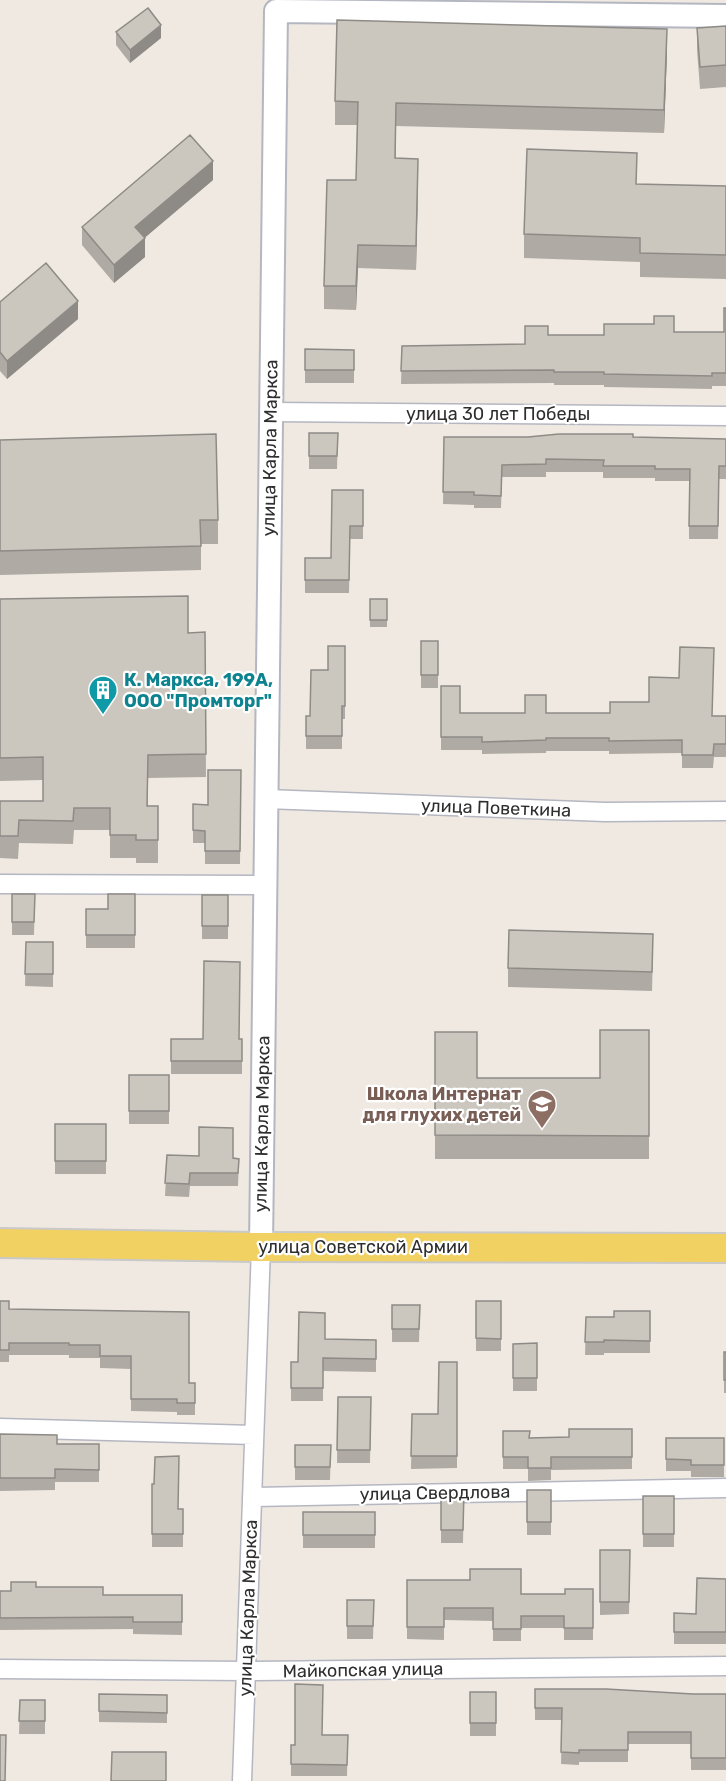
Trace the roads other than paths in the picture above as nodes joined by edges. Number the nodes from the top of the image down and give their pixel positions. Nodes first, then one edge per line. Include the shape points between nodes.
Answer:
1 (726, 16) edge
2 (271, 412) junction
3 (726, 416) edge
4 (266, 799) junction
5 (726, 811) edge
6 (0, 884) edge
7 (265, 885) junction
8 (0, 1243) edge
9 (261, 1247) junction
10 (726, 1248) edge
11 (0, 1428) edge
12 (254, 1435) junction
13 (726, 1488) edge
14 (252, 1497) junction
15 (726, 1666) edge
16 (0, 1669) edge
17 (246, 1671) junction
18 (242, 1781) edge

1 - 2 street, улица Карла Маркса via 276,10
2 - 3 street, улица 30 лет Победы
2 - 4 street, улица Карла Маркса
4 - 5 street, улица Поветкина via 605,812
4 - 7 street, улица Карла Маркса
6 - 7 street
7 - 9 street, улица Карла Маркса
8 - 9 main road, улица Советской Армии
9 - 10 main road, улица Советской Армии
9 - 12 street, улица Карла Маркса
11 - 12 street
12 - 14 street, улица Карла Маркса
13 - 14 street, улица Свердлова
14 - 17 street, улица Карла Маркса
15 - 17 street, Майкопская улица
16 - 17 street, Майкопская улица
17 - 18 street, улица Карла Маркса

